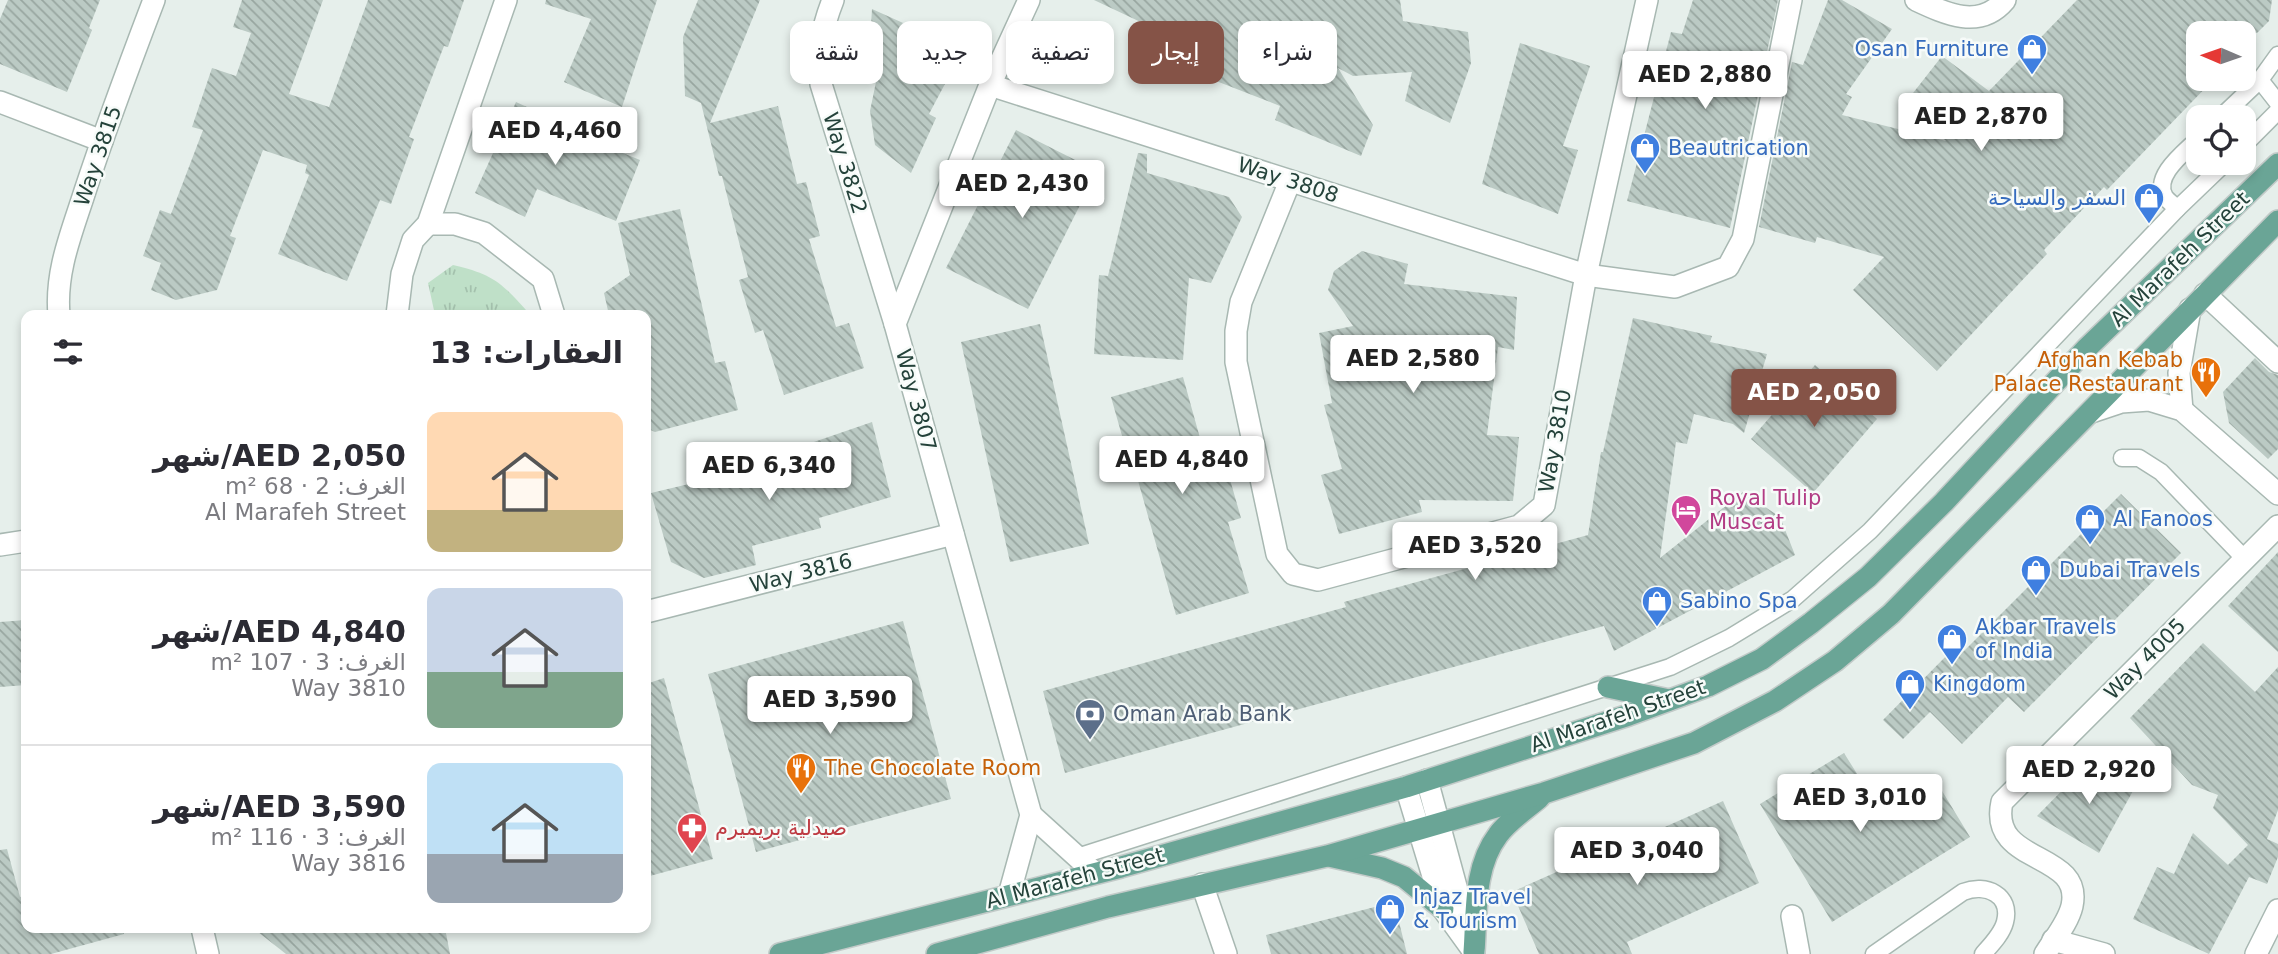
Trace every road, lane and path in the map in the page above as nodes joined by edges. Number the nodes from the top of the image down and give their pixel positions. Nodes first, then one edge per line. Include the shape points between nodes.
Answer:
1 (154, 0) edge
2 (506, 0) edge
3 (832, 0) edge
4 (1029, 0) edge
5 (1647, 0) edge
6 (1791, 0) edge
7 (1916, 0) edge
8 (2005, 0) edge
9 (2278, 55) edge
10 (2260, 80) junction
11 (990, 85) junction
12 (0, 102) edge
13 (2278, 103) edge
14 (2234, 105) edge
15 (2278, 111) edge
16 (2256, 133) edge
17 (102, 141) junction
18 (2186, 150) edge
19 (2278, 164) edge
20 (2212, 175) edge
21 (1290, 181) junction
22 (2177, 209) junction
23 (2278, 221) edge
24 (428, 223) junction
25 (1586, 275) junction
26 (2197, 302) junction
27 (58, 310) edge
28 (398, 310) edge
29 (552, 310) edge
30 (895, 324) junction
31 (2278, 362) edge
32 (2182, 410) junction
33 (2091, 412) junction
34 (2122, 458) dead end
35 (2278, 494) edge
36 (2278, 526) edge
37 (953, 534) junction
38 (21, 542) edge
39 (0, 545) edge
40 (2245, 559) junction
41 (651, 608) edge
42 (1608, 687) junction
43 (1669, 700) junction
44 (1427, 780) junction
45 (1406, 787) junction
46 (1544, 793) junction
47 (1031, 814) junction
48 (1439, 823) junction
49 (1418, 829) junction
50 (1326, 856) junction
51 (1077, 857) junction
52 (1095, 873) junction
53 (1202, 884) junction
54 (1009, 895) junction
55 (1443, 909) junction
56 (2278, 910) edge
57 (1792, 916) dead end
58 (203, 933) edge
59 (2049, 947) edge
60 (1474, 953) edge
61 (208, 954) edge
62 (780, 954) edge
63 (937, 954) edge
64 (1226, 954) edge
65 (1799, 954) edge
66 (1874, 954) edge
67 (1983, 954) edge
68 (2104, 954) edge
69 (2256, 954) edge

1 - 17 street, Way 3815
2 - 24 street
3 - 30 street, Way 3822 via 818,57 821,84
4 - 11 street, Way 3807
5 - 25 street, Way 3810
6 - 25 street, Way 3808 via 1743,239 1728,267 1675,287
7 - 8 street via 1961,18 1980,18
9 - 10 lane
10 - 13 lane
10 - 14 lane
11 - 21 street, Way 3808
11 - 30 street, Way 3807
12 - 17 street
15 - 16 lane
17 - 27 street, Way 3815 via 61,265
18 - 22 lane via 2164,178 2162,188
19 - 43 main road, Al Marafeh Street via 2087,348 1868,577 1762,659
20 - 22 lane
21 - 25 street, Way 3808
21 - 25 street, Way 3810 via 1241,302 1236,362 1277,554 1293,574 1318,580 1519,526 1544,505
22 - 42 lane via 1870,531 1793,598 1670,667
23 - 26 main road, Al Marafeh Street
24 - 28 street via 413,240
24 - 29 street via 456,224 484,233 543,279
26 - 31 street
26 - 32 street via 2179,373
26 - 33 main road, Al Marafeh Street
30 - 37 street, Way 3807
32 - 33 street via 2149,400 2121,402
32 - 35 street
33 - 46 main road, Al Marafeh Street via 1892,614 1835,661 1774,701 1694,743
34 - 40 lane via 2140,458 2161,472
36 - 40 street, Way 4005
37 - 41 street, Way 3816
37 - 47 street, Way 3807
38 - 39 street
40 - 59 street, Way 4005 via 2002,803 1999,817 2012,842 2059,869 2069,882 2072,905
42 - 43 main road
42 - 51 lane
43 - 44 main road, Al Marafeh Street
44 - 45 main road, Al Marafeh Street
44 - 48 street
45 - 49 street
45 - 52 main road, Al Marafeh Street
46 - 48 main road, Al Marafeh Street
46 - 60 main road via 1499,833 1490,848 1479,880
47 - 51 street
47 - 54 street
48 - 49 main road, Al Marafeh Street
48 - 60 street
49 - 50 main road, Al Marafeh Street
49 - 55 street
50 - 53 main road, Al Marafeh Street
50 - 55 main road via 1404,877
51 - 52 street
52 - 54 main road, Al Marafeh Street
53 - 63 main road, Al Marafeh Street
53 - 64 street
54 - 62 main road, Al Marafeh Street
55 - 60 street
56 - 69 street
57 - 65 street
58 - 61 street
59 - 68 street
66 - 67 lane via 1964,892 1984,888 2002,900 2006,921

